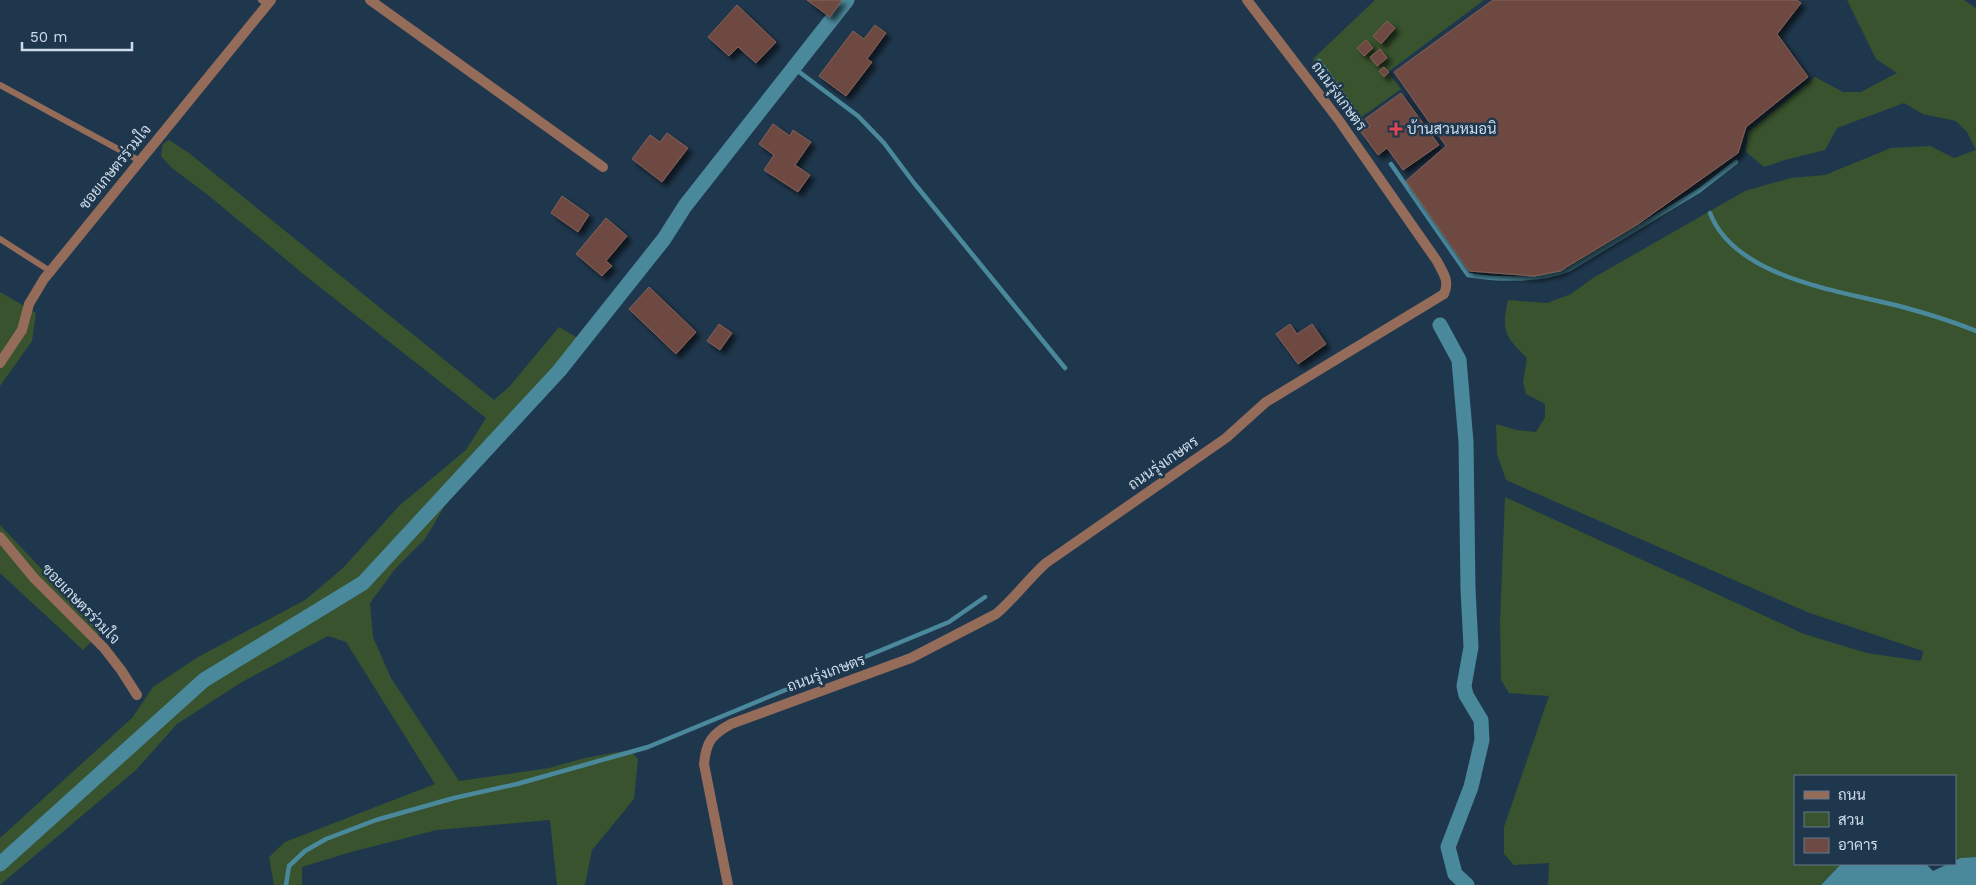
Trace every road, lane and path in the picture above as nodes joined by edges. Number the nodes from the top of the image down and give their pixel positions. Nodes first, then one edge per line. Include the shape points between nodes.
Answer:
1 (370, 0) edge
2 (1247, 0) edge
3 (266, 1) edge
4 (0, 85) edge
5 (140, 161) junction
6 (603, 167) dead end
7 (0, 239) edge
8 (50, 271) junction
9 (0, 363) edge
10 (0, 537) edge
11 (137, 695) dead end
12 (728, 885) edge

1 - 6 street
2 - 12 street, ถนนรุ่งเกษตร via 1338,119 1437,261 1446,278 1444,294 1266,402 1226,438 1046,563 996,614 911,658 718,731 709,741 704,764
3 - 5 street, ซอยเกษตรร่วมใจ
4 - 5 lane
5 - 8 street, ซอยเกษตรร่วมใจ
7 - 8 lane
8 - 9 street, ซอยเกษตรร่วมใจ via 29,304 22,330
10 - 11 street, ซอยเกษตรร่วมใจ via 34,578 104,648

